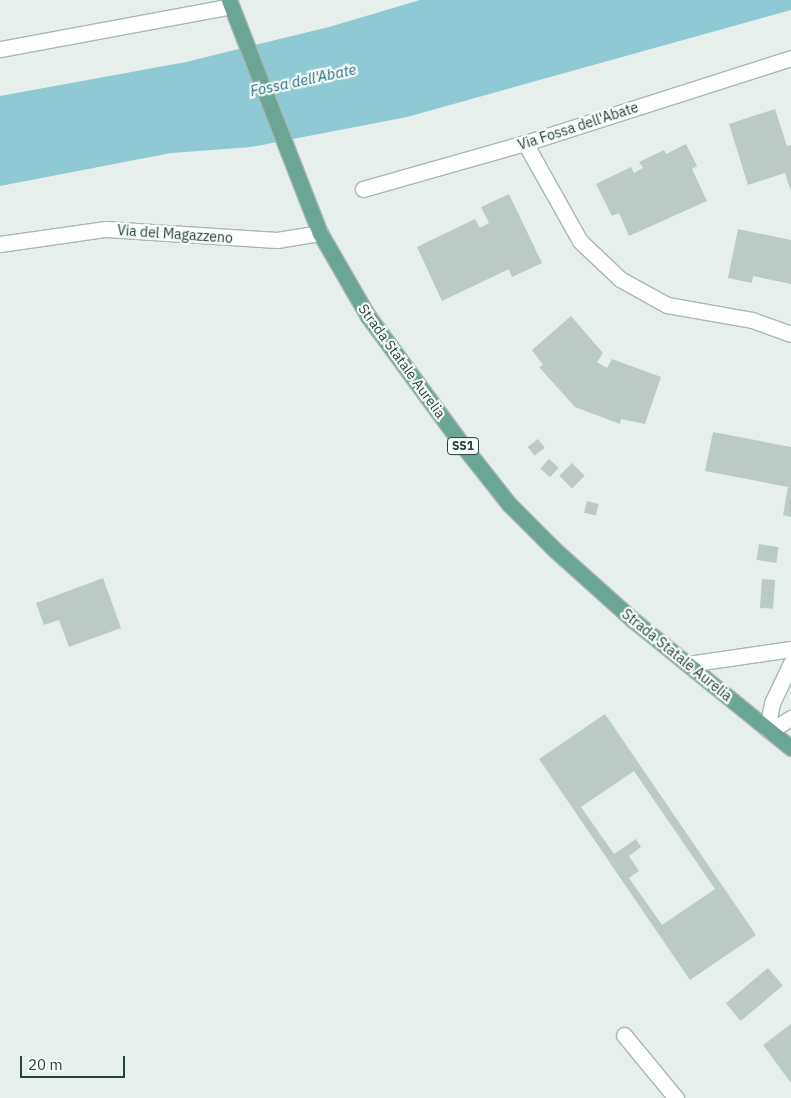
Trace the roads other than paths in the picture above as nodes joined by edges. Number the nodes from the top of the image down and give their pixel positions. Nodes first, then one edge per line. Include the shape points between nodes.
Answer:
1 (232, 8) edge
2 (0, 49) edge
3 (791, 58) edge
4 (526, 143) junction
5 (363, 189) dead end
6 (320, 233) junction
7 (0, 244) edge
8 (791, 334) edge
9 (791, 649) edge
10 (688, 664) junction
11 (791, 664) edge
12 (791, 718) edge
13 (769, 730) junction
14 (791, 748) edge
15 (624, 1035) dead end
16 (676, 1098) edge

1 - 2 street
1 - 6 main road, Strada Statale Aurelia / SS1
3 - 4 street, Via Fossa dell'Abate
4 - 5 street, Via Fossa dell'Abate
4 - 8 street via 580,241 620,279 667,304 752,320
6 - 7 street, Via del Magazzeno via 277,240 106,228
6 - 10 main road, Strada Statale Aurelia / SS1 via 368,316 509,504 633,620
9 - 10 street
10 - 13 main road, Strada Statale Aurelia / SS1
11 - 13 street via 772,703
12 - 13 street
13 - 14 main road, Strada Statale Aurelia / SS1
15 - 16 street

